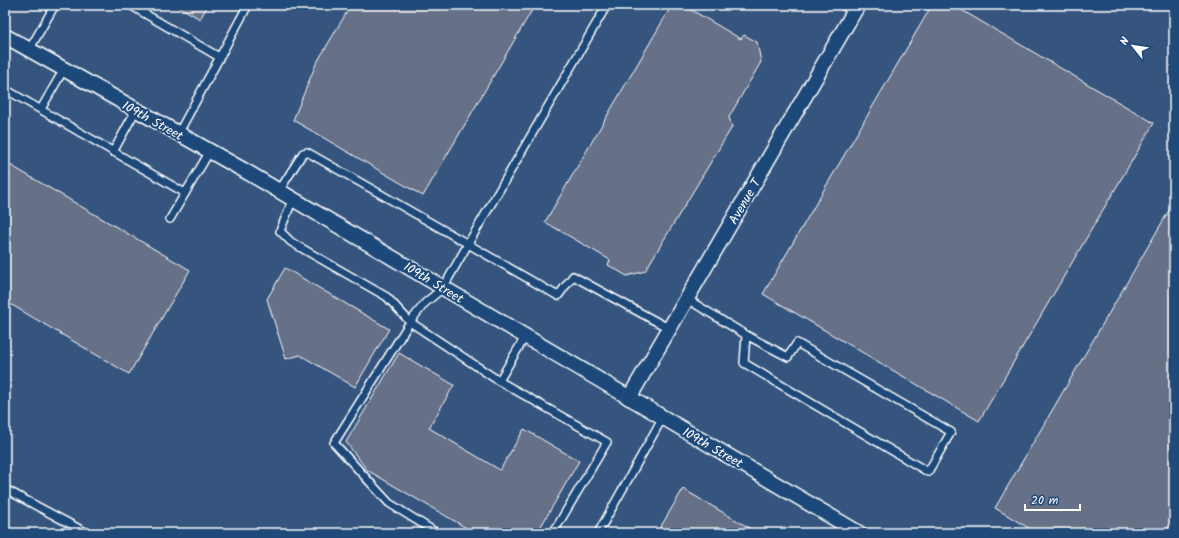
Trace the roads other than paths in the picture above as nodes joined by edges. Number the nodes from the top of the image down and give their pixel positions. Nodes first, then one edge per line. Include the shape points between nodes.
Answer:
1 (55, 5) edge
2 (130, 5) edge
3 (248, 5) edge
4 (607, 5) edge
5 (851, 7) edge
6 (5, 36) edge
7 (29, 50) junction
8 (219, 58) junction
9 (64, 69) junction
10 (5, 89) edge
11 (41, 109) junction
12 (136, 110) junction
13 (178, 134) junction
14 (210, 151) junction
15 (113, 152) junction
16 (279, 191) junction
17 (185, 193) junction
18 (293, 199) junction
19 (170, 218) dead end
20 (468, 244) junction
21 (443, 288) junction
22 (687, 299) junction
23 (410, 322) junction
24 (670, 328) junction
25 (746, 335) junction
26 (525, 337) junction
27 (499, 381) junction
28 (629, 398) junction
29 (663, 417) junction
30 (5, 489) edge
31 (87, 533) edge
32 (437, 533) edge
33 (553, 533) edge
34 (598, 533) edge
35 (860, 533) edge

1 - 7 lane
2 - 8 lane
3 - 8 lane
4 - 20 lane
5 - 22 street, Avenue T
6 - 7 street, 109th Street
7 - 9 street, 109th Street
8 - 13 lane
9 - 11 lane
9 - 12 street, 109th Street
10 - 11 lane
11 - 15 lane
12 - 13 street, 109th Street
12 - 15 lane
13 - 14 street, 109th Street
14 - 16 street, 109th Street
14 - 17 lane
15 - 17 lane
16 - 18 street, 109th Street
16 - 20 lane via 303,153 307,152
17 - 19 lane
18 - 21 street, 109th Street
18 - 23 lane via 280,231 290,242 387,297
20 - 21 lane
20 - 24 lane via 558,296 573,276
21 - 23 lane via 425,302
21 - 26 street, 109th Street
22 - 24 street, Avenue T
22 - 25 lane
23 - 27 lane
23 - 32 lane via 334,443 389,503
24 - 28 street, Avenue T
25 - 25 lane via 744,363 928,472 951,432 797,343 788,358
26 - 27 lane
26 - 28 street, 109th Street
27 - 33 lane via 607,442
28 - 29 street, 109th Street
29 - 34 lane
29 - 35 street, 109th Street
30 - 31 lane

